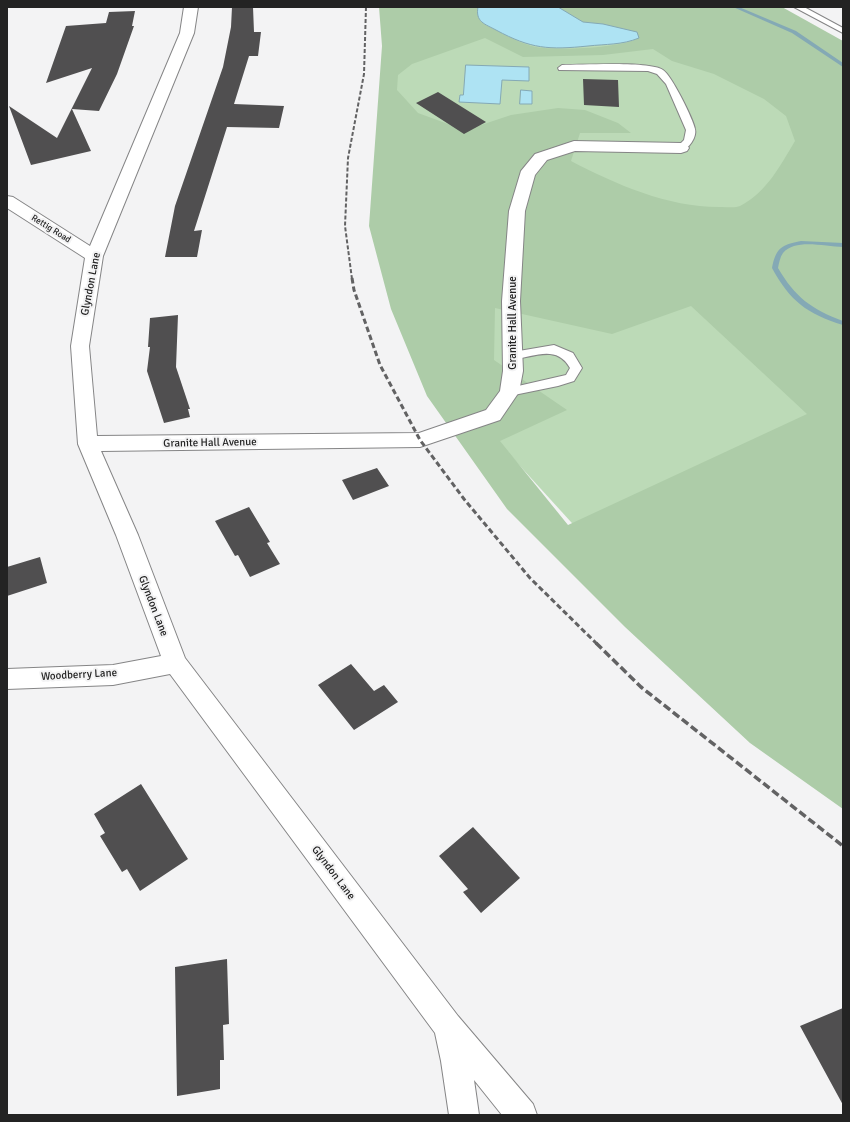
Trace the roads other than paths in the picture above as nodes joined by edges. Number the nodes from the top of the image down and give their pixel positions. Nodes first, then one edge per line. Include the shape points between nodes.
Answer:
1 (191, 7) edge
2 (798, 7) edge
3 (843, 31) edge
4 (562, 68) dead end
5 (681, 148) joint
6 (7, 201) edge
7 (94, 256) junction
8 (513, 356) junction
9 (509, 392) junction
10 (88, 444) junction
11 (175, 663) junction
12 (7, 679) edge
13 (448, 1026) junction
14 (464, 1115) edge
15 (522, 1115) edge

1 - 7 street, Glyndon Lane via 187,33
2 - 3 lane
4 - 5 lane via 649,68 660,72 670,83 691,130 688,142
5 - 8 street, Granite Hall Avenue via 574,146 542,157 527,174 517,211 511,301
6 - 7 street, Rettig Road
7 - 10 street, Glyndon Lane via 80,346
8 - 9 street, Granite Hall Avenue
8 - 9 lane via 554,349 568,356 576,368 570,378
9 - 10 street, Granite Hall Avenue via 493,415 420,440
10 - 11 street, Glyndon Lane via 127,535
11 - 12 street, Woodberry Lane via 113,675
11 - 13 street, Glyndon Lane
13 - 14 street
13 - 15 street, Glyndon Lane

